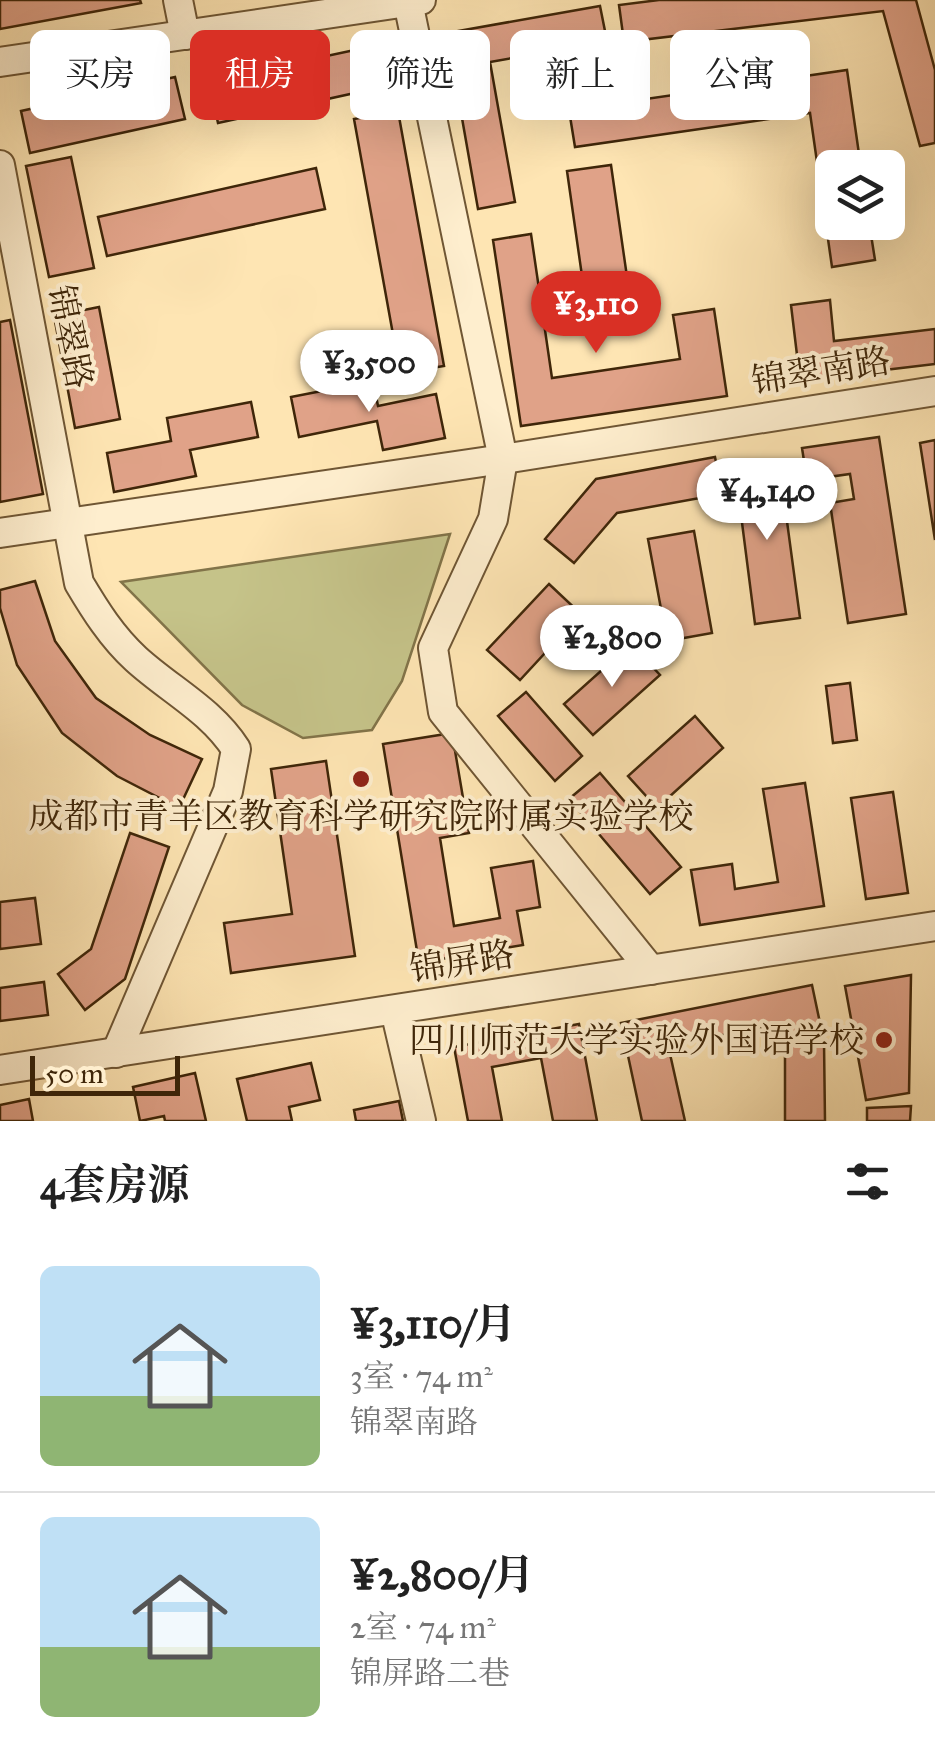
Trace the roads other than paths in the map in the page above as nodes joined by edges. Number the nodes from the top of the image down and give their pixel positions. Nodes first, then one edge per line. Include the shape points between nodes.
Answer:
1 (178, 0) edge
2 (414, 1) edge
3 (185, 35) junction
4 (0, 62) edge
5 (0, 164) edge
6 (935, 391) edge
7 (503, 459) junction
8 (66, 523) junction
9 (0, 533) edge
10 (935, 926) edge
11 (650, 970) junction
12 (396, 1010) junction
13 (116, 1052) junction
14 (0, 1070) edge
15 (421, 1121) edge

1 - 3 street
2 - 3 street
2 - 7 street
3 - 4 street
5 - 8 street, 锦翠路
6 - 7 street, 锦翠南路
7 - 8 street, 锦翠南路
7 - 11 street via 492,519 432,648 443,712
8 - 9 street, 锦翠南路
8 - 13 street, 锦翠路 via 79,582 103,623 135,658 221,726 236,750 228,791
10 - 11 street, 锦屏路
11 - 12 street, 锦屏路
12 - 13 street, 锦屏路
12 - 15 street
13 - 14 street, 锦屏路

